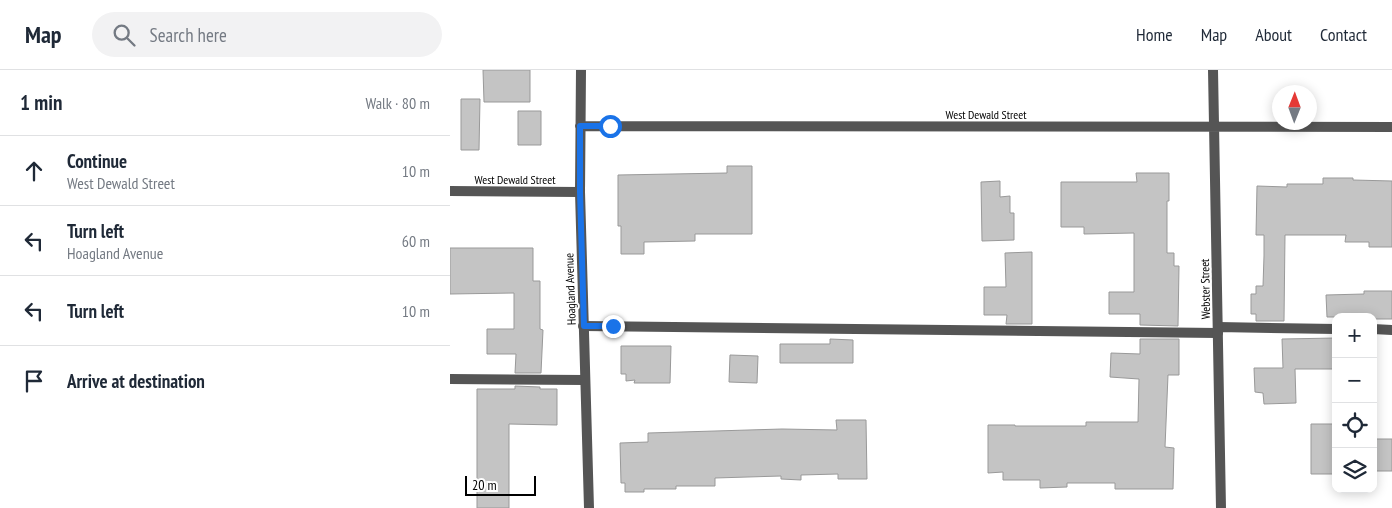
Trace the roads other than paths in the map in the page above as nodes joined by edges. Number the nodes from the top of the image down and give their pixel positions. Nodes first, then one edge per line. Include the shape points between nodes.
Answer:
1 (581, 70) edge
2 (1214, 70) edge
3 (580, 126) junction
4 (1215, 127) junction
5 (1392, 127) edge
6 (450, 191) edge
7 (580, 192) junction
8 (584, 326) junction
9 (1332, 329) edge
10 (1377, 329) edge
11 (1218, 330) junction
12 (1392, 330) edge
13 (450, 379) edge
14 (585, 380) junction
15 (589, 508) edge
16 (1221, 508) edge

1 - 3 street, Hoagland Avenue
2 - 4 street, Webster Street
3 - 4 street, West Dewald Street
3 - 7 street, Hoagland Avenue
4 - 5 street, West Dewald Street
4 - 11 street, Webster Street
6 - 7 street, West Dewald Street
7 - 8 street, Hoagland Avenue
8 - 11 street
8 - 14 street, Hoagland Avenue
9 - 11 street
10 - 12 street
11 - 16 street, Webster Street
13 - 14 street
14 - 15 street, Hoagland Avenue

